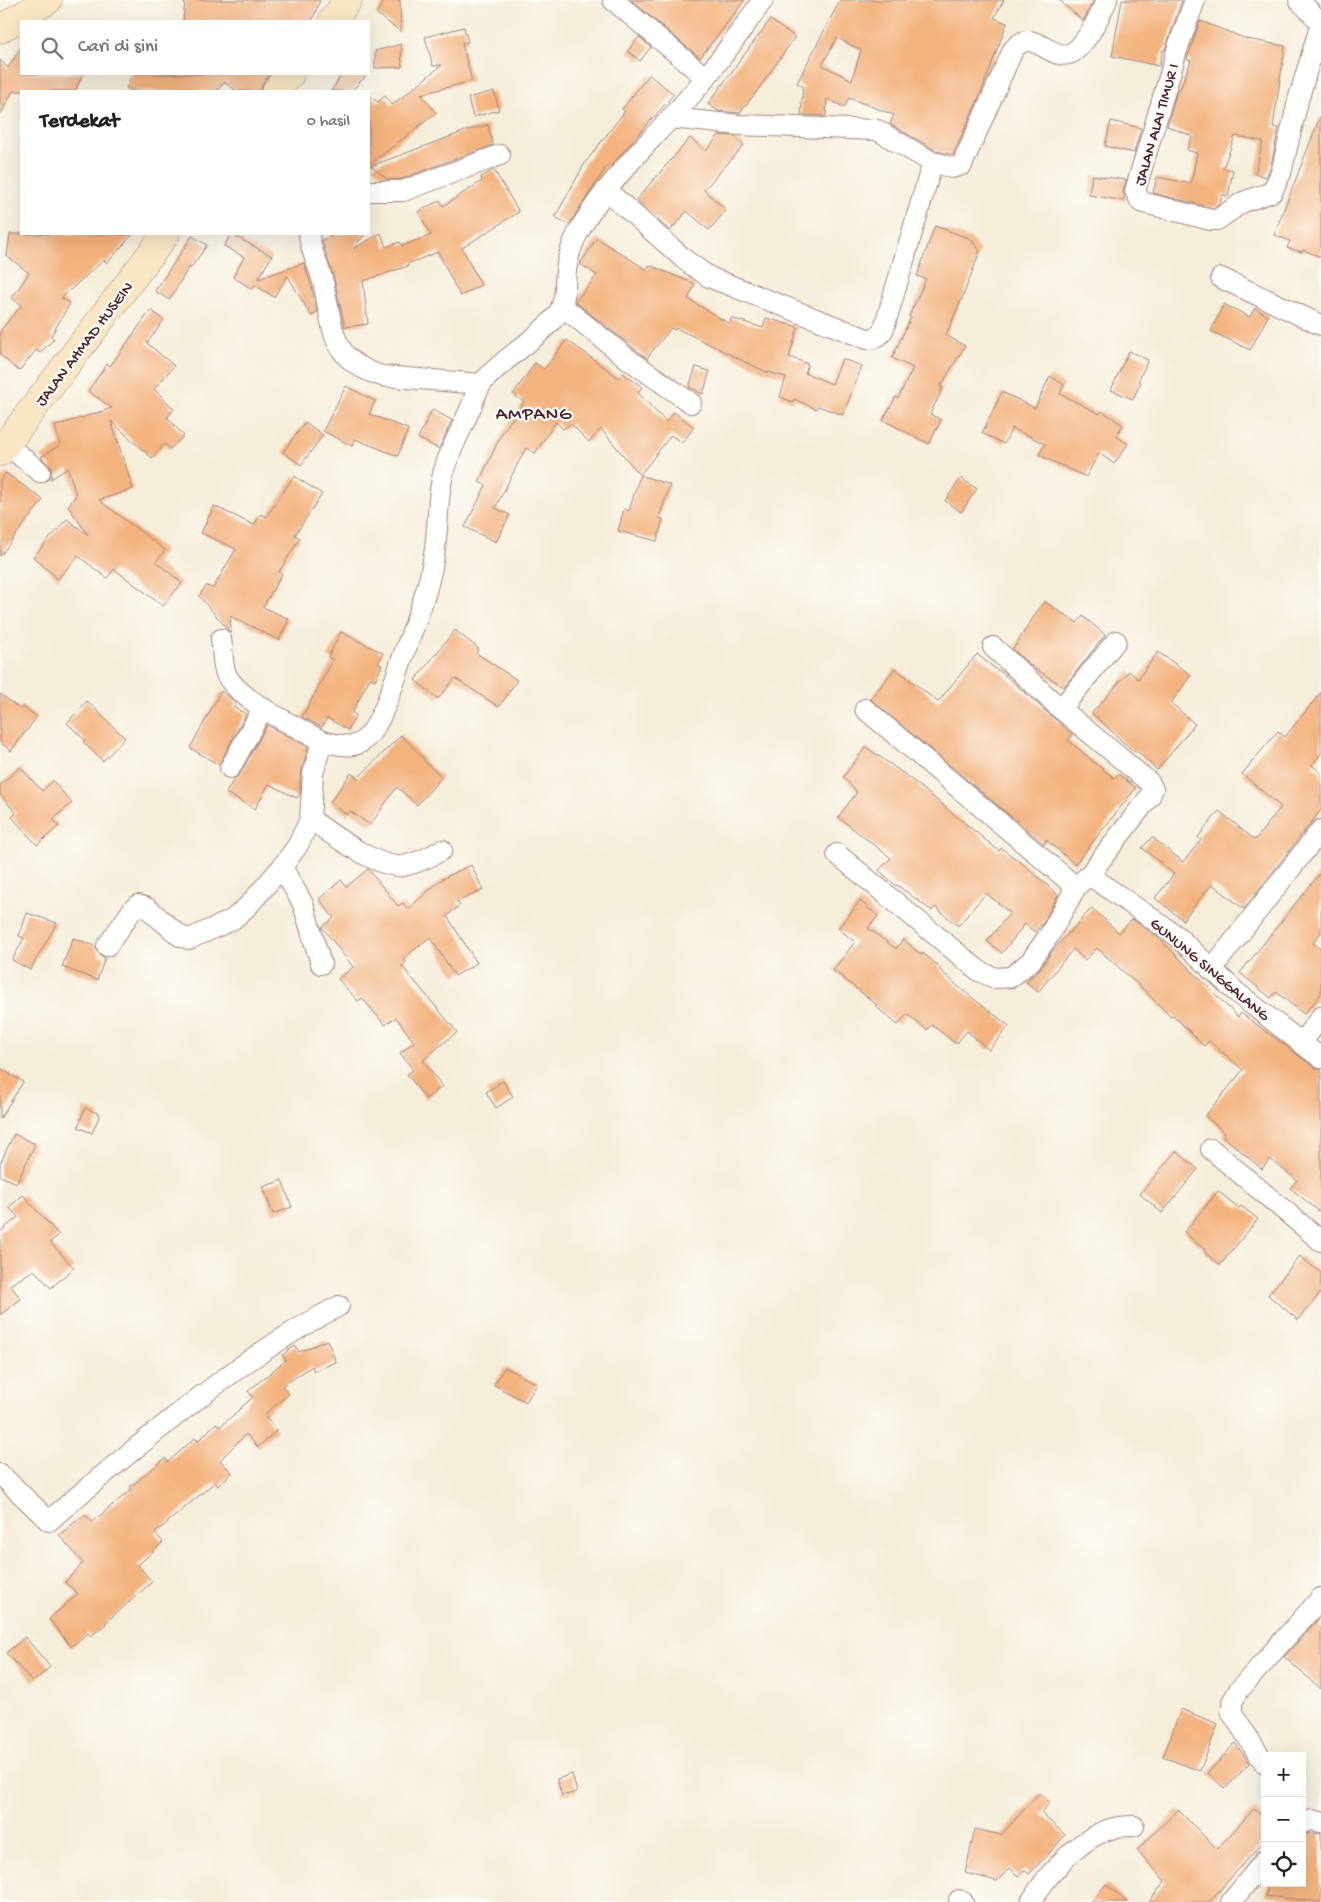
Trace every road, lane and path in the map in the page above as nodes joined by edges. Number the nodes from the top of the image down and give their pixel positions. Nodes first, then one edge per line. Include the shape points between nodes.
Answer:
1 (48, 0) edge
2 (348, 0) edge
3 (613, 0) edge
4 (763, 0) edge
5 (1107, 0) edge
6 (1195, 0) edge
7 (1299, 0) edge
8 (333, 20) edge
9 (1321, 23) edge
10 (0, 29) edge
11 (289, 75) edge
12 (706, 78) junction
13 (277, 90) edge
14 (670, 118) junction
15 (500, 155) dead end
16 (935, 164) junction
17 (606, 190) junction
18 (370, 191) edge
19 (165, 235) edge
20 (309, 235) edge
21 (1221, 278) dead end
22 (562, 306) junction
23 (1321, 325) edge
24 (482, 384) junction
25 (691, 403) dead end
26 (3, 448) edge
27 (40, 472) dead end
28 (221, 640) dead end
29 (1116, 641) dead end
30 (993, 647) dead end
31 (262, 708) junction
32 (1062, 708) junction
33 (865, 709) dead end
34 (322, 740) junction
35 (230, 768) dead end
36 (310, 819) junction
37 (1321, 830) edge
38 (442, 850) dead end
39 (837, 854) dead end
40 (282, 867) junction
41 (1082, 881) junction
42 (106, 946) dead end
43 (321, 964) dead end
44 (1211, 970) junction
45 (1321, 1017) edge
46 (1301, 1043) junction
47 (1321, 1058) edge
48 (1211, 1149) dead end
49 (1321, 1241) edge
50 (339, 1306) dead end
51 (0, 1474) edge
52 (1321, 1598) edge
53 (1261, 1758) edge
54 (1306, 1821) edge
55 (1321, 1822) edge
56 (1134, 1826) dead end
57 (1261, 1865) edge
58 (1031, 1902) edge
59 (1231, 1902) edge

1 - 10 main road
2 - 8 main road
3 - 12 street
4 - 12 street
5 - 16 street via 1084,41 1070,54 1062,54 1030,40 1018,44 962,165 952,168
6 - 9 street, JALAN ALAI TIMUR I via 1134,191 1141,202 1211,220 1217,220 1243,202 1272,192 1281,174
7 - 9 street, JALAN ALAI TIMUR I
11 - 13 main road
12 - 14 street
14 - 16 street via 739,125 877,130
14 - 17 street
15 - 18 street via 403,191
16 - 17 street via 928,176 884,328 881,334 867,339 709,277
17 - 22 street via 575,237 566,270
19 - 26 main road, JALAN AHMAD HUSEIN
20 - 24 street via 334,338 356,365 382,376
21 - 23 street
22 - 24 street via 556,316
22 - 25 street via 628,359
24 - 34 street via 446,462 438,496 434,557 428,588 388,698 370,734 363,740 355,745
26 - 27 street
28 - 31 street via 225,674
29 - 32 street
30 - 32 street
31 - 34 street
31 - 35 street
32 - 41 street via 1125,760 1153,789
33 - 41 street, GUNUNG SINGGALANG
34 - 36 street via 313,774
36 - 38 street via 372,858 393,865 401,866
36 - 40 street via 298,845
37 - 44 street
39 - 41 street via 979,971 995,978 1011,977 1030,962
40 - 42 street via 248,906 222,926 189,939 138,905
40 - 43 street via 302,904
41 - 44 street, GUNUNG SINGGALANG via 1177,936
44 - 46 street, GUNUNG SINGGALANG
45 - 46 street
46 - 47 street, GUNUNG SINGGALANG
48 - 49 street
50 - 51 street via 256,1355 127,1454 49,1521
52 - 53 street via 1232,1702 1232,1714
54 - 55 street
56 - 58 street via 1114,1828 1082,1846 1055,1867
57 - 59 street

